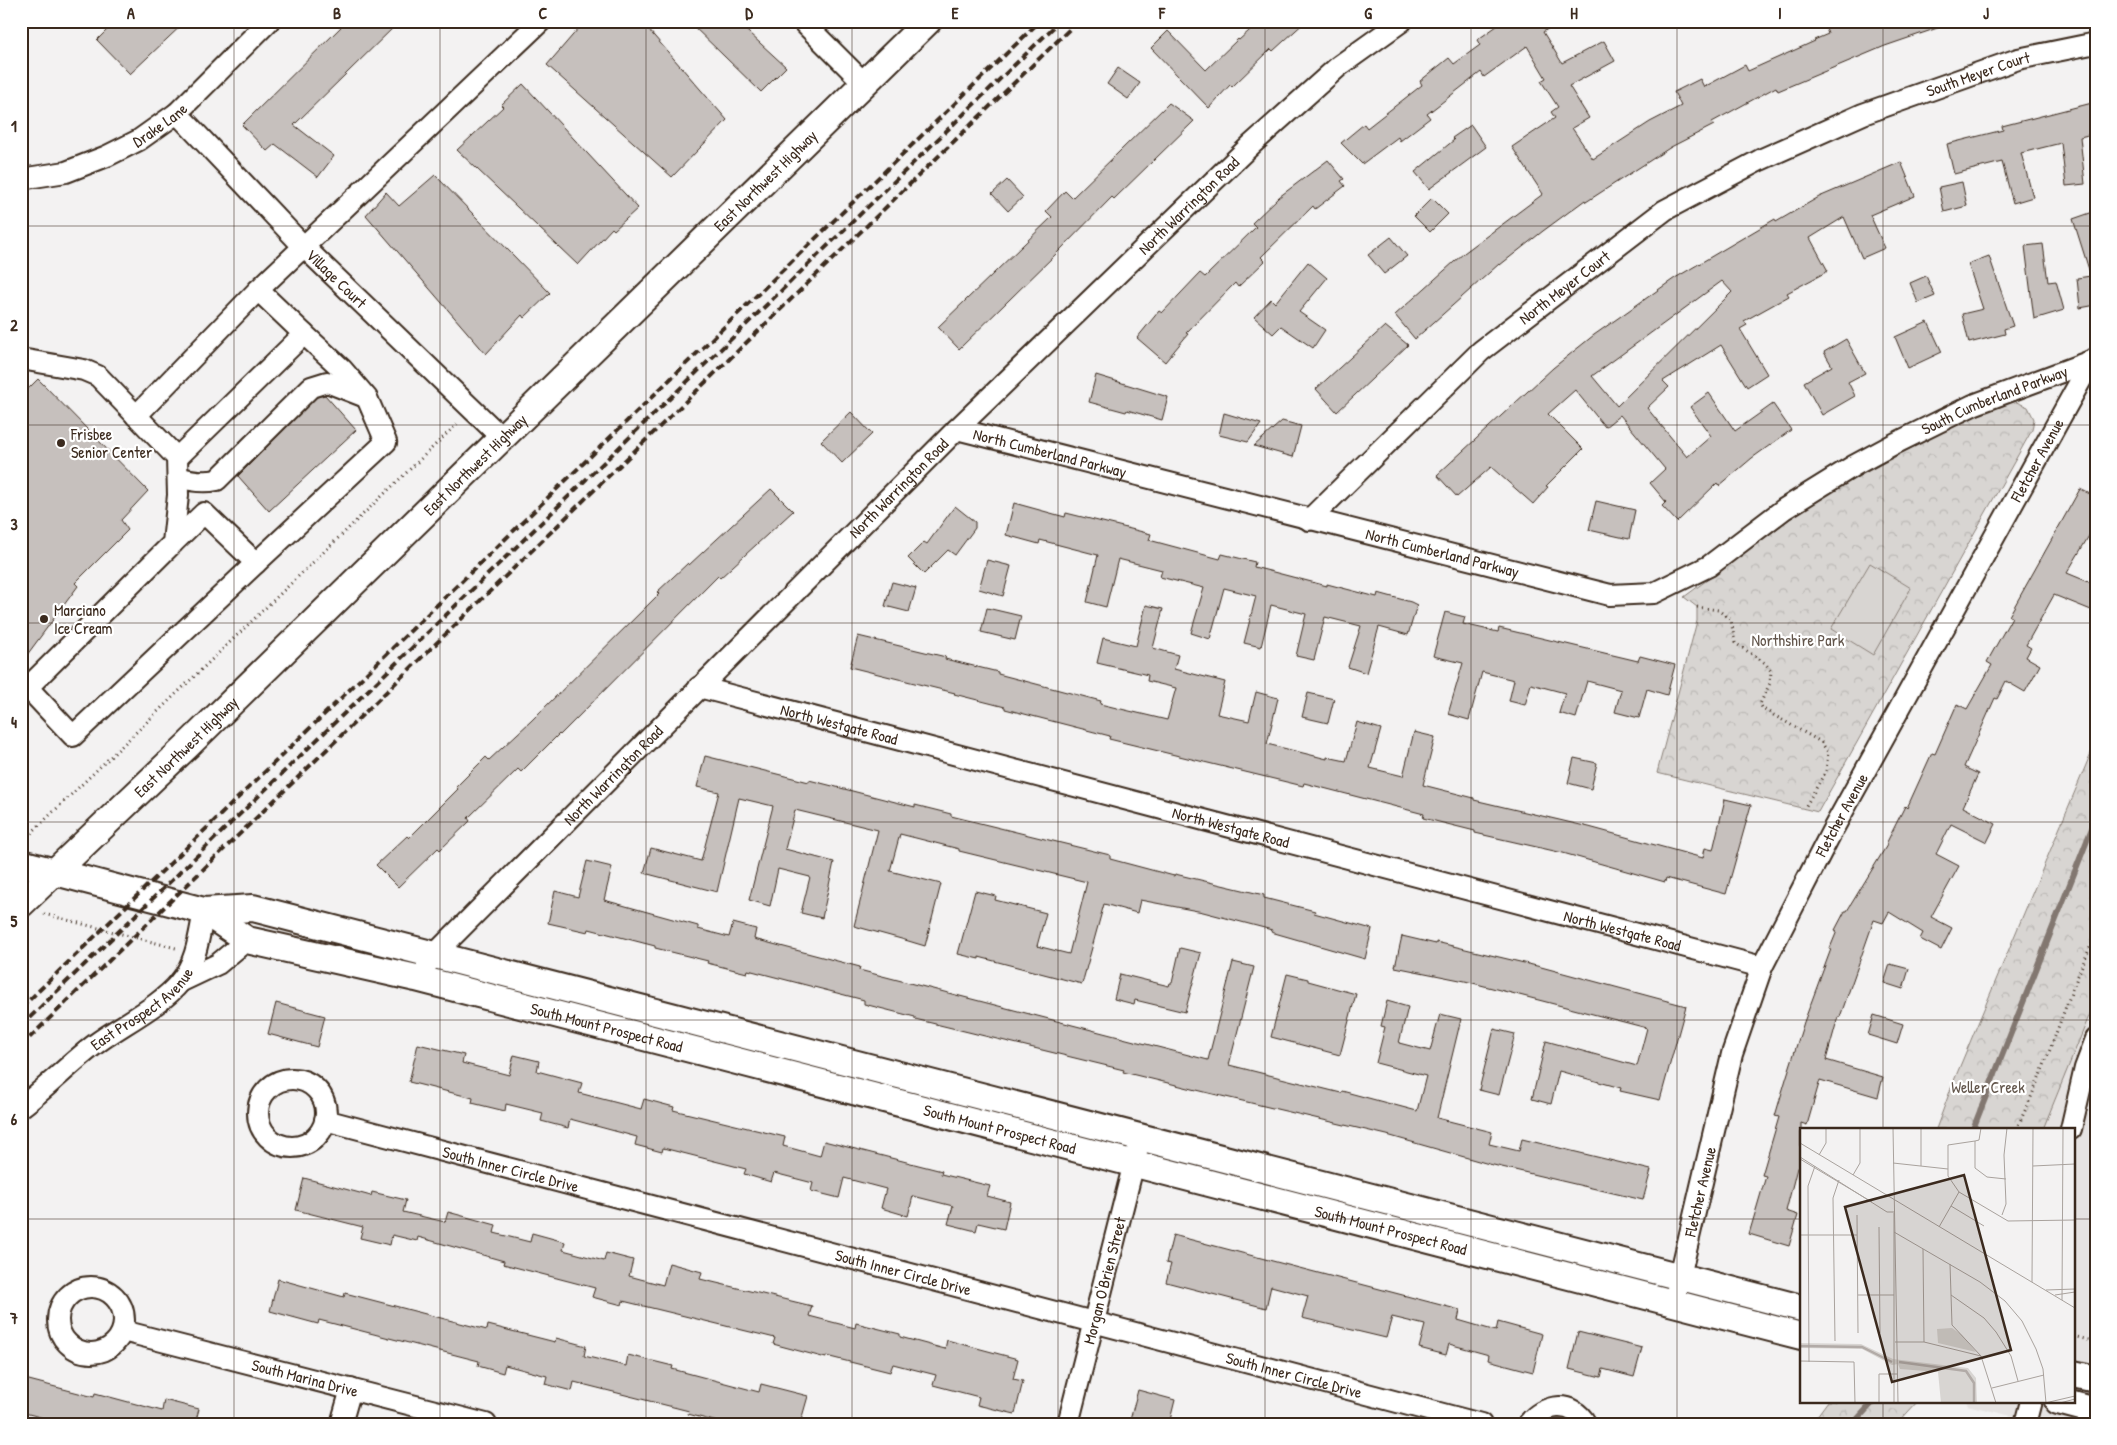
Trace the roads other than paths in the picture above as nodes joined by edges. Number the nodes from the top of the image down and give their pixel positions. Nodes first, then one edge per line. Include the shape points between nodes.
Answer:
1 (269, 21) edge
2 (541, 21) edge
3 (928, 21) edge
4 (1402, 21) edge
5 (806, 23) edge
6 (2096, 43) edge
7 (864, 84) junction
8 (177, 113) junction
9 (1863, 114) joint
10 (21, 179) edge
11 (304, 247) junction
12 (258, 290) junction
13 (304, 334) junction
14 (21, 359) edge
15 (2094, 360) edge
16 (367, 398) junction
17 (136, 416) junction
18 (957, 429) junction
19 (502, 438) junction
20 (1894, 444) joint
21 (177, 467) junction
22 (1309, 520) junction
23 (173, 543) junction
24 (256, 563) junction
25 (699, 687) junction
26 (24, 691) edge
27 (21, 863) edge
28 (56, 872) junction
29 (21, 904) edge
30 (204, 910) junction
31 (247, 940) junction
32 (435, 954) junction
33 (1762, 967) junction
34 (416, 978) junction
35 (180, 982) junction
36 (2096, 1039) edge
37 (48, 1087) junction
38 (21, 1107) edge
39 (325, 1120) dead end
40 (21, 1121) edge
41 (2071, 1128) edge
42 (1141, 1138) junction
43 (1134, 1163) junction
44 (1680, 1277) junction
45 (1673, 1303) junction
46 (1800, 1308) edge
47 (1094, 1322) junction
48 (123, 1331) dead end
49 (1800, 1336) edge
50 (2074, 1374) edge
51 (2096, 1379) edge
52 (351, 1389) junction
53 (2032, 1402) edge
54 (2062, 1402) edge
55 (2096, 1411) edge
56 (342, 1424) edge
57 (486, 1424) edge
58 (1068, 1424) edge
59 (1481, 1424) edge
60 (1528, 1424) edge
61 (1586, 1424) edge
62 (2026, 1424) edge

1 - 8 street, Drake Lane
2 - 11 street
3 - 7 main road, East Northwest Highway
4 - 18 street, North Warrington Road via 1339,66 1251,145
5 - 7 street
6 - 9 street, South Meyer Court via 2018,59
7 - 19 main road, East Northwest Highway
8 - 10 street, Drake Lane via 139,140 107,156 66,172
8 - 11 street, Village Court
9 - 22 street, North Meyer Court via 1760,160 1666,210 1481,351
11 - 12 street
11 - 19 street, Village Court
12 - 13 street
12 - 17 street
13 - 16 street via 342,369
13 - 21 street
14 - 17 street via 84,370 98,376
15 - 20 street, South Cumberland Parkway via 1973,405
15 - 33 street, Fletcher Avenue via 1832,831
16 - 21 street via 327,382 311,387 217,480 191,481
16 - 24 street via 386,442
17 - 21 street
18 - 22 street, North Cumberland Parkway
18 - 25 street, North Warrington Road
19 - 28 main road, East Northwest Highway
20 - 22 street, North Cumberland Parkway via 1784,510 1709,566 1654,593 1610,596
21 - 23 street
23 - 24 street via 204,513
23 - 26 street
24 - 26 street via 73,736
25 - 32 street, North Warrington Road
25 - 33 street, North Westgate Road
27 - 28 main road, South Mount Prospect Road
28 - 29 main road, East Northwest Highway
28 - 30 main road, South Mount Prospect Road
30 - 31 main road, South Mount Prospect Road
30 - 32 main road, South Mount Prospect Road via 252,908
30 - 35 street, East Prospect Avenue via 196,957
31 - 34 main road, South Mount Prospect Road
31 - 35 street via 218,964
32 - 34 street, North Warrington Road
32 - 42 main road, South Mount Prospect Road
33 - 44 street, Fletcher Avenue via 1732,1054
34 - 43 main road, South Mount Prospect Road
35 - 37 street, East Prospect Avenue via 160,1000 81,1055
36 - 41 street via 2085,1068
37 - 38 street, East Prospect Avenue
37 - 40 street, East Prospect Avenue
39 - 47 street, South Inner Circle Drive
42 - 43 street, Morgan O'Brien Street
42 - 44 main road, South Mount Prospect Road
43 - 45 main road, South Mount Prospect Road
43 - 47 street, Morgan O'Brien Street
44 - 45 street, Fletcher Avenue
44 - 46 main road, South Mount Prospect Road
45 - 49 main road, South Mount Prospect Road
47 - 58 street, Morgan O'Brien Street
47 - 59 street, South Inner Circle Drive
48 - 52 street, South Marina Drive
50 - 51 main road
52 - 56 street
52 - 57 street, South Marina Drive
53 - 62 street
54 - 55 main road
60 - 61 street via 1543,1409 1554,1406 1575,1411

